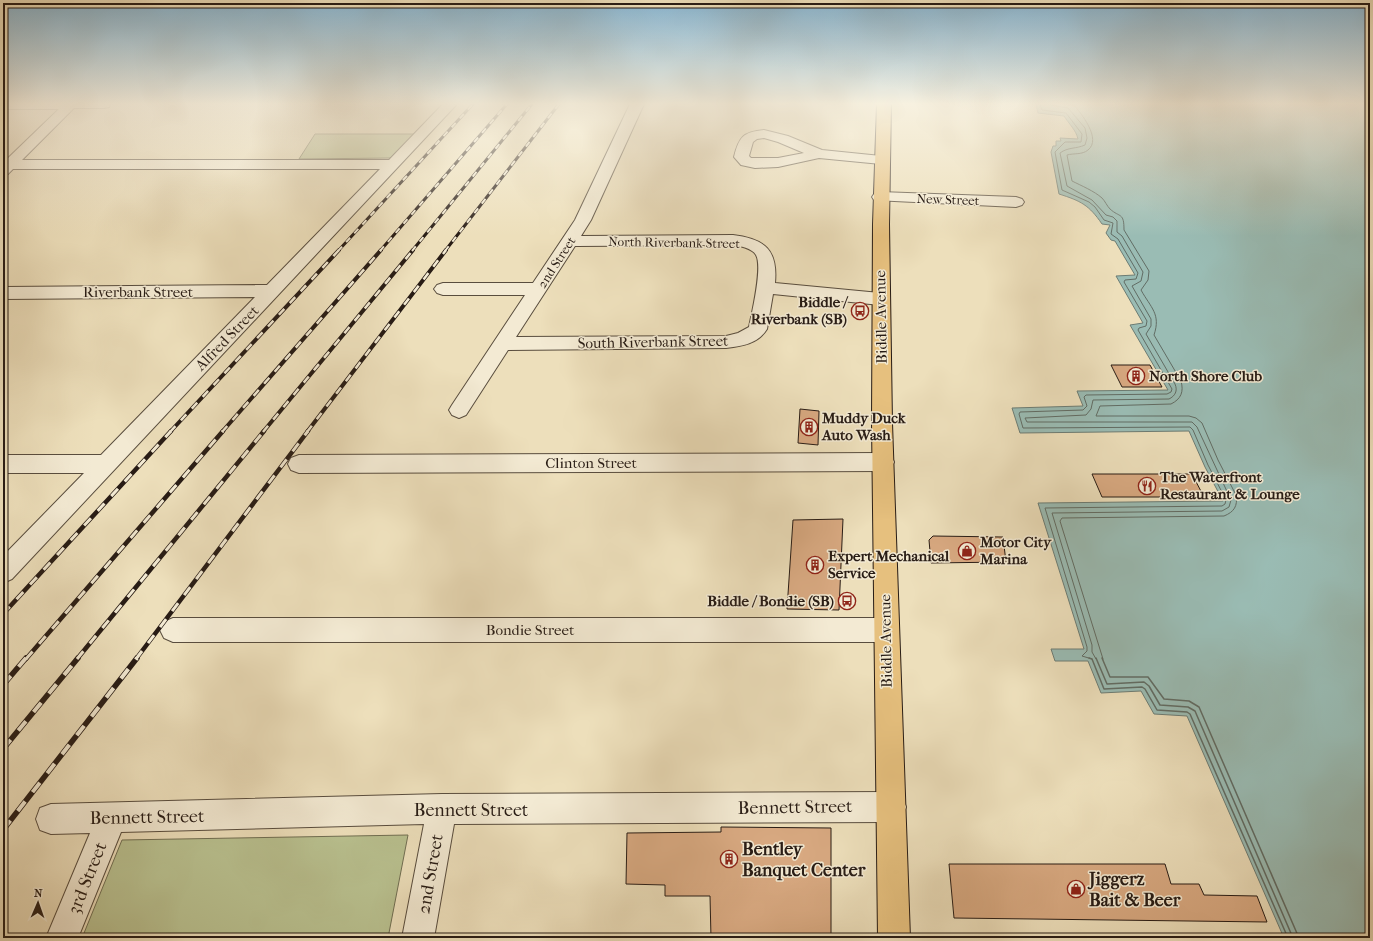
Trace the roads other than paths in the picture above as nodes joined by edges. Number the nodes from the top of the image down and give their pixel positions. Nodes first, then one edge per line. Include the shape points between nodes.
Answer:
1 (25, 148) edge
2 (410, 148) edge
3 (617, 148) edge
4 (882, 148) edge
5 (819, 154) dead end
6 (881, 160) junction
7 (394, 164) junction
8 (5, 167) edge
9 (880, 197) junction
10 (1016, 202) dead end
11 (569, 241) junction
12 (765, 288) junction
13 (443, 289) dead end
14 (538, 289) junction
15 (272, 291) junction
16 (3, 292) edge
17 (880, 299) junction
18 (502, 344) junction
19 (459, 410) dead end
20 (883, 462) junction
21 (3, 464) edge
22 (107, 464) junction
23 (299, 464) dead end
24 (3, 572) edge
25 (173, 630) dead end
26 (886, 630) junction
27 (891, 807) junction
28 (442, 809) junction
29 (112, 817) junction
30 (51, 819) dead end
31 (62, 938) edge
32 (418, 938) edge
33 (894, 938) edge

1 - 8 street
2 - 7 street, Alfred Street
3 - 11 street, 2nd Street via 583,220
4 - 6 main road, Biddle Avenue
5 - 6 street
6 - 9 main road, Biddle Avenue
7 - 8 street
7 - 15 street, Alfred Street
9 - 10 street, New Street
9 - 17 main road, Biddle Avenue
11 - 12 street, North Riverbank Street via 739,241 755,246 765,255
11 - 14 street, 2nd Street
12 - 17 street
12 - 18 street, South Riverbank Street via 758,329 754,334 736,341
13 - 14 street
14 - 18 street, 2nd Street
15 - 16 street, Riverbank Street
15 - 22 street, Alfred Street
17 - 20 main road, Biddle Avenue
18 - 19 street, 2nd Street
20 - 23 street, Clinton Street
20 - 26 main road, Biddle Avenue
21 - 22 street
22 - 24 street, Alfred Street
25 - 26 street, Bondie Street
26 - 27 main road, Biddle Avenue
27 - 28 street, Bennett Street
27 - 33 main road, Biddle Avenue
28 - 29 street, Bennett Street
28 - 32 street, 2nd Street
29 - 30 street, Bennett Street
29 - 31 street, 3rd Street

